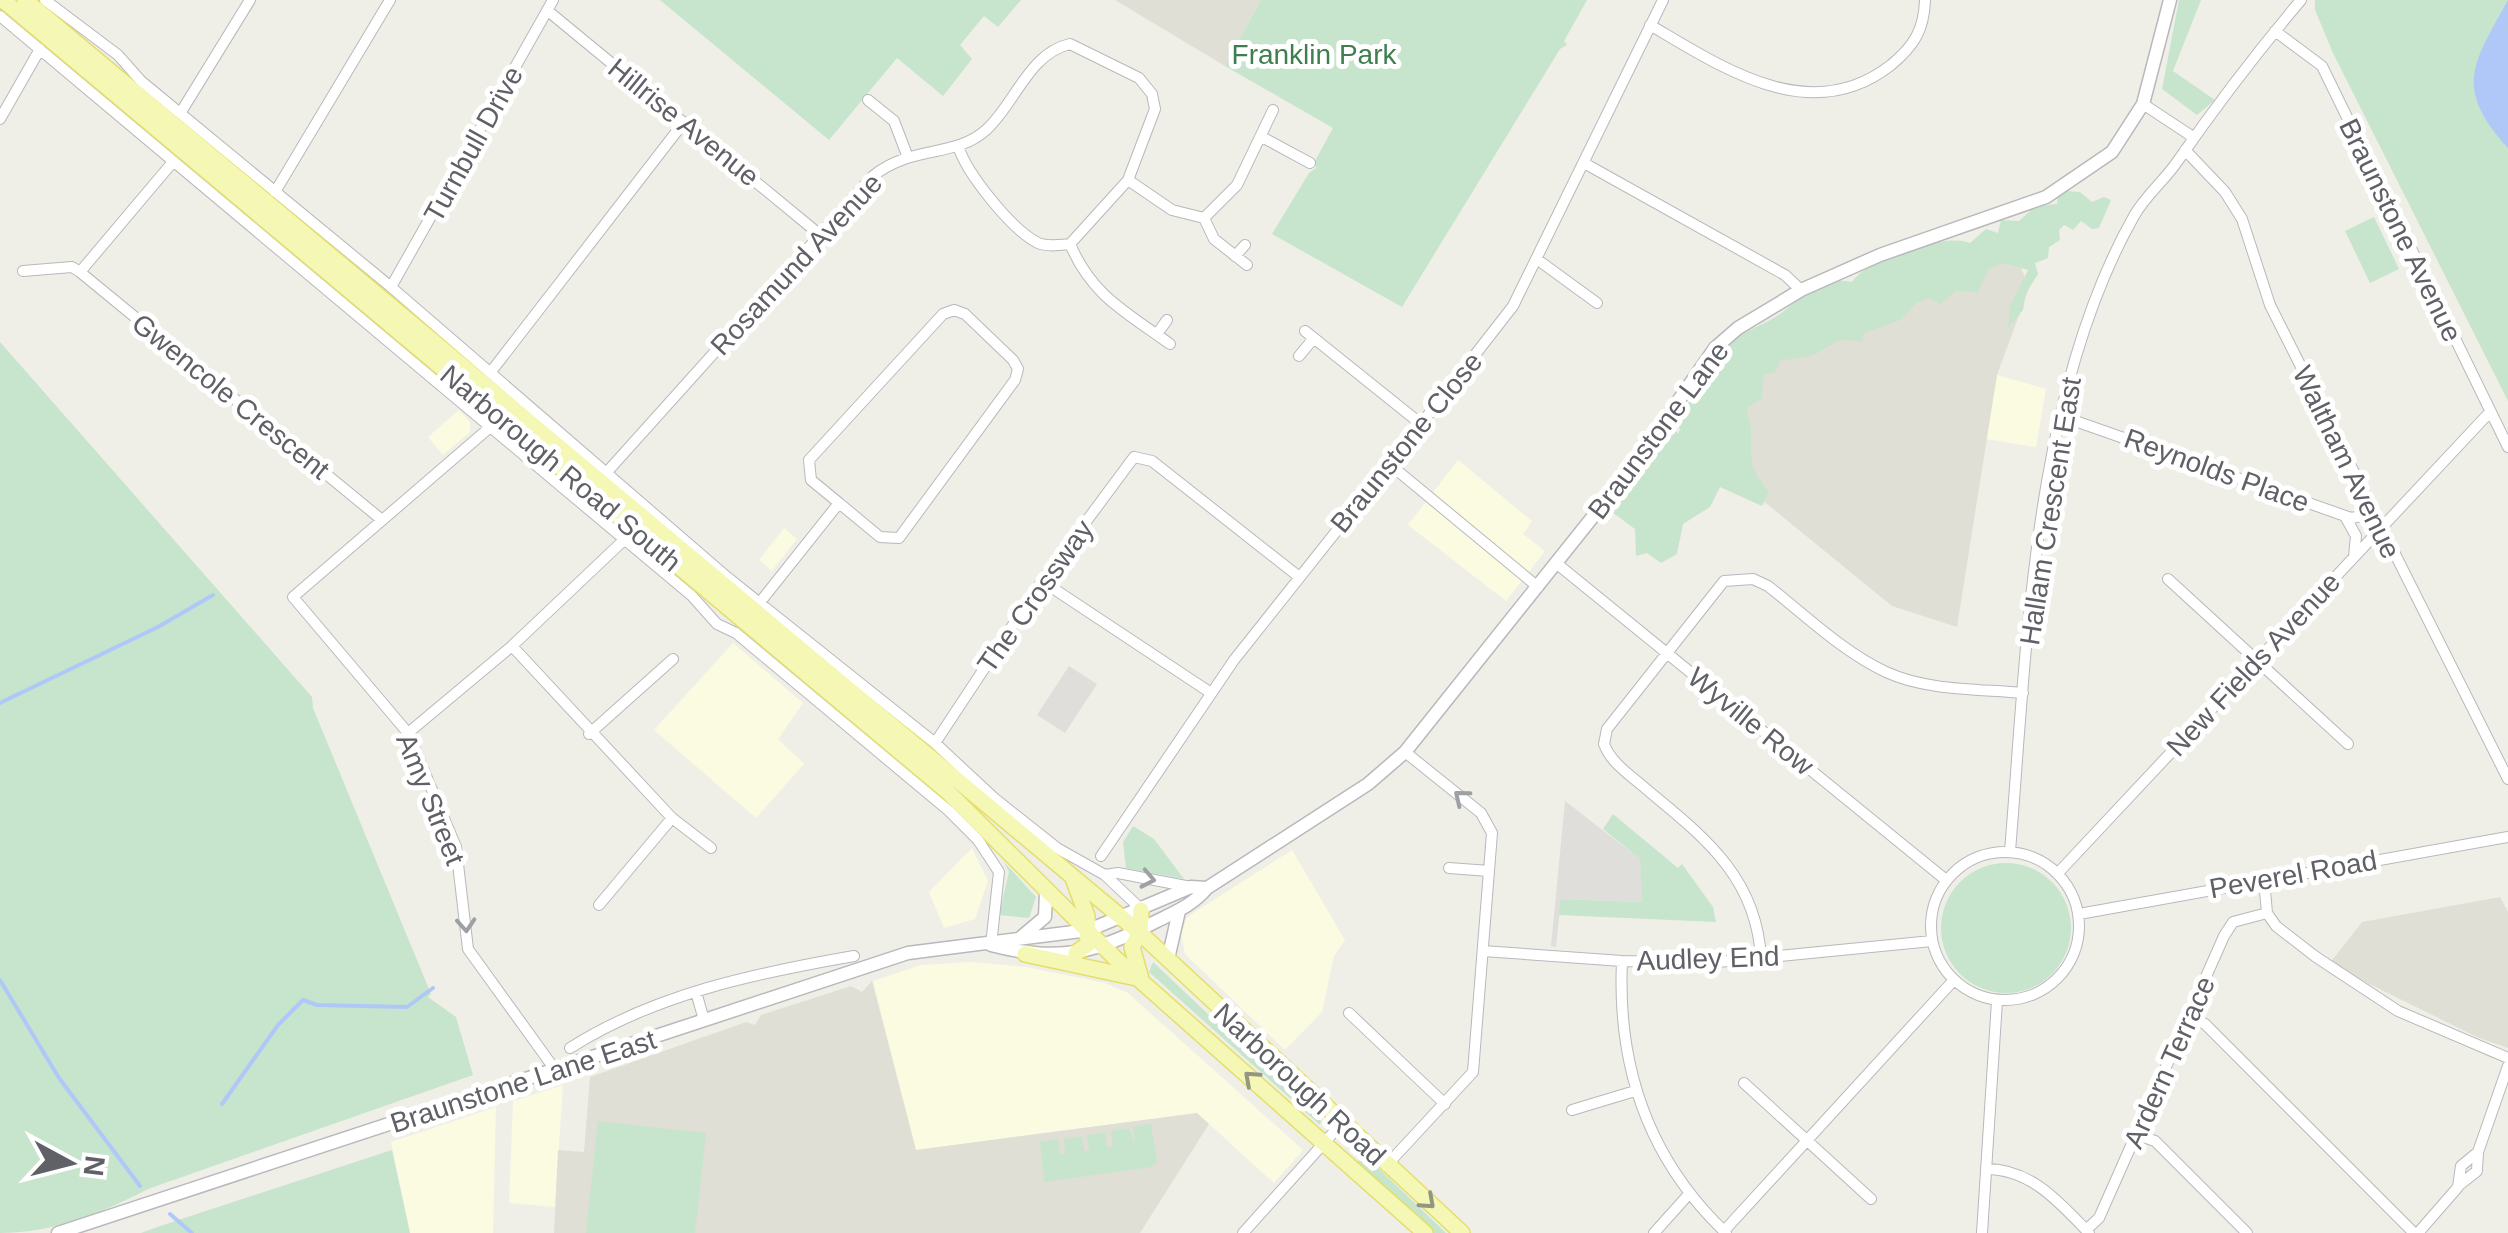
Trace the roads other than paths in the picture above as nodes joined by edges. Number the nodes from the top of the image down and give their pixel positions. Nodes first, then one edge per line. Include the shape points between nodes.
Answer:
1 (3, 0) edge
2 (25, 0) edge
3 (45, 0) edge
4 (250, 0) edge
5 (390, 0) edge
6 (1663, 0) edge
7 (1925, 0) edge
8 (2170, 0) edge
9 (2301, 0) edge
10 (550, 5) edge
11 (0, 16) edge
12 (1650, 25) junction
13 (2274, 31) junction
14 (40, 50) junction
15 (868, 100) dead end
16 (2143, 104) junction
17 (1273, 110) dead end
18 (180, 112) junction
19 (0, 119) edge
20 (684, 122) junction
21 (1262, 136) junction
22 (2193, 138) junction
23 (958, 146) junction
24 (2185, 150) junction
25 (908, 154) junction
26 (1310, 162) dead end
27 (172, 163) junction
28 (1584, 163) junction
29 (1128, 180) junction
30 (275, 192) junction
31 (1204, 218) junction
32 (819, 234) junction
33 (1070, 244) junction
34 (1245, 245) dead end
35 (1235, 256) junction
36 (1538, 260) junction
37 (1246, 265) dead end
38 (23, 271) dead end
39 (80, 272) junction
40 (390, 287) junction
41 (1800, 290) junction
42 (1596, 304) dead end
43 (1166, 320) dead end
44 (1157, 334) junction
45 (1170, 344) dead end
46 (1298, 356) dead end
47 (490, 373) junction
48 (2490, 412) junction
49 (2060, 416) junction
50 (1421, 424) junction
51 (488, 429) junction
52 (2508, 447) edge
53 (1393, 467) junction
54 (607, 472) junction
55 (840, 503) junction
56 (2373, 514) junction
57 (2343, 515) junction
58 (382, 520) junction
59 (2381, 530) junction
60 (624, 540) junction
61 (2354, 558) junction
62 (1556, 562) junction
63 (1298, 576) junction
64 (2168, 580) dead end
65 (1042, 582) junction
66 (1538, 587) junction
67 (761, 602) junction
68 (512, 646) junction
69 (1666, 652) junction
70 (673, 658) dead end
71 (2256, 659) junction
72 (1211, 693) junction
73 (2023, 693) junction
74 (408, 733) junction
75 (589, 734) junction
76 (935, 743) junction
77 (2348, 744) dead end
78 (1405, 752) junction
79 (2508, 779) edge
80 (1004, 805) junction
81 (672, 818) junction
82 (1022, 836) junction
83 (2508, 837) edge
84 (712, 848) dead end
85 (2010, 851) junction
86 (1100, 856) dead end
87 (1449, 868) dead end
88 (1489, 871) junction
89 (2058, 873) junction
90 (1105, 875) junction
91 (2264, 879) junction
92 (1946, 880) junction
93 (1074, 881) junction
94 (1191, 888) junction
95 (1207, 888) junction
96 (1046, 893) junction
97 (599, 905) dead end
98 (1141, 910) junction
99 (1178, 911) junction
100 (2267, 913) junction
101 (2079, 914) junction
102 (1122, 918) junction
103 (1147, 928) junction
104 (1089, 930) junction
105 (1932, 941) junction
106 (990, 944) junction
107 (1021, 946) junction
108 (1108, 948) junction
109 (1483, 951) junction
110 (1076, 952) junction
111 (854, 956) dead end
112 (1761, 959) junction
113 (1168, 960) junction
114 (1622, 961) junction
115 (1141, 979) junction
116 (1954, 980) junction
117 (696, 992) junction
118 (1997, 1001) junction
119 (1349, 1014) dead end
120 (2190, 1016) junction
121 (704, 1020) junction
122 (570, 1048) dead end
123 (2508, 1058) edge
124 (2508, 1066) edge
125 (556, 1071) junction
126 (1744, 1083) dead end
127 (1635, 1090) junction
128 (1445, 1104) junction
129 (1572, 1110) dead end
130 (1342, 1124) junction
131 (2138, 1134) junction
132 (1808, 1141) junction
133 (1324, 1142) junction
134 (1386, 1166) junction
135 (1986, 1169) junction
136 (1688, 1194) junction
137 (1871, 1200) dead end
138 (1725, 1232) edge
139 (2087, 1232) edge
140 (58, 1233) edge
141 (1243, 1233) edge
142 (1425, 1233) edge
143 (1462, 1233) edge
144 (1654, 1233) edge
145 (1982, 1233) edge
146 (2247, 1233) edge
147 (2416, 1233) edge

1 - 96 main road, Narborough Road South via 948,792
2 - 82 main road, Narborough Road South
3 - 18 street, Narborough Road South
4 - 18 street
5 - 30 street
6 - 12 street, Braunstone Close
7 - 12 street via 1920,32 1906,52 1880,73 1821,93 1756,83
8 - 16 street, Braunstone Lane
9 - 13 street, Hallam Crescent East
10 - 20 street, Hillrise Avenue
10 - 40 street, Turnbull Drive
11 - 14 street, Narborough Road South
12 - 28 street, Braunstone Close
13 - 22 street, Hallam Crescent East
13 - 48 street, Braunstone Avenue via 2322,66
14 - 19 street
14 - 27 street, Narborough Road South
15 - 25 street via 894,121
16 - 22 street
16 - 41 street, Braunstone Lane via 2112,152 2046,197
17 - 21 street
18 - 30 street, Narborough Road South
20 - 32 street, Hillrise Avenue
20 - 47 street
21 - 26 street
21 - 31 street via 1236,185
22 - 24 street, Hallam Crescent East
23 - 25 street, Rosamund Avenue
23 - 29 street, Rosamund Avenue via 1007,108 1048,52 1070,44 1139,78 1152,94 1155,110
23 - 33 street via 974,182 1030,236 1051,246
24 - 49 street, Hallam Crescent East via 2136,212 2102,280
24 - 56 street, Waltham Avenue via 2242,219 2270,305
25 - 32 street, Rosamund Avenue via 873,176
27 - 39 street
27 - 51 street, Narborough Road South
28 - 36 street, Braunstone Close
28 - 41 street via 1785,275
29 - 31 street via 1172,210
29 - 33 street, Rosamund Avenue
30 - 40 street, Narborough Road South
31 - 35 street via 1214,240
32 - 54 street, Rosamund Avenue
33 - 44 street via 1098,292
34 - 35 street
35 - 37 street
36 - 42 street
36 - 50 street, Braunstone Close via 1513,306
38 - 39 street via 72,266
39 - 58 street, Gwencole Crescent
40 - 47 street, Narborough Road South
41 - 62 street, Braunstone Lane via 1715,348
43 - 44 street
44 - 45 street
46 - 50 street via 1309,335
47 - 54 street, Narborough Road South
48 - 52 street, Braunstone Avenue
48 - 59 street, New Fields Avenue
49 - 57 street, Reynolds Place
49 - 73 street, Hallam Crescent East
50 - 53 street, Braunstone Close
51 - 58 street
51 - 60 street, Narborough Road South
53 - 63 street, Braunstone Close
53 - 66 street
54 - 67 street, Narborough Road South
55 - 55 street via 811,480 809,460 943,314 964,314 1014,360 1015,380 899,538 880,537
55 - 67 street
56 - 57 street, Reynolds Place
56 - 59 street, Waltham Avenue
57 - 61 street via 2356,536
58 - 74 street, Amy Street via 293,597
59 - 61 street, New Fields Avenue
59 - 79 street, Waltham Avenue
60 - 68 street
60 - 106 street, Narborough Road South via 978,840 999,872
61 - 71 street, New Fields Avenue
62 - 66 street, Braunstone Lane
62 - 69 street, Wyville Row
63 - 65 street, The Crossway via 1140,456
63 - 72 street, Braunstone Close
64 - 71 street
65 - 72 street
65 - 76 street, The Crossway
66 - 78 street, Braunstone Lane
67 - 76 street, Narborough Road South
68 - 74 street
68 - 75 street
69 - 73 street via 1724,580 1752,578 1889,674
69 - 92 street, Wyville Row
69 - 112 street via 1607,729 1604,744 1620,767 1731,866 1754,909
70 - 75 street
71 - 77 street
71 - 89 street, New Fields Avenue
72 - 86 street, Braunstone Close
73 - 85 street, Hallam Crescent East
74 -> 125 street, Amy Street via 456,846 468,949
75 - 81 street
76 - 80 street, Narborough Road South
88 -> 78 street via 1489,821
78 - 95 street, Braunstone Lane via 1368,784
80 - 82 street, Narborough Road South
80 - 90 street, Narborough Road South
81 - 84 street
81 - 97 street
82 - 93 main road, Narborough Road South
83 - 91 street, Peverel Road
85 - 89 street
85 - 92 street via 1970,860
87 - 88 street
88 - 109 street
89 - 101 street
90 -> 94 street, Narborough Road South
90 - 98 street, Narborough Road South
91 - 100 street
91 - 101 street, Peverel Road
92 - 105 street via 1937,896
93 - 102 main road, Narborough Road South
93 - 104 main road
94 - 95 street
94 - 98 street
95 - 99 street, Braunstone Lane
96 - 104 main road, Narborough Road South
96 - 107 street via 1045,917
98 - 102 street
98 - 103 main road
99 - 103 street, Braunstone Lane
99 - 113 street
100 - 120 street, Ardern Terrace via 2233,922
100 - 123 street via 2316,957 2398,1012
101 - 118 street via 2078,944 2063,974 2032,996
102 - 103 main road, Narborough Road South
102 - 104 street, Braunstone Lane East
103 - 108 street, Braunstone Lane East
103 - 113 main road, Narborough Road
103 - 115 main road via 1132,951
104 - 107 street, Braunstone Lane East
104 - 108 main road, Narborough Road South
104 - 110 main road via 1088,944
105 - 112 street, Audley End
105 - 116 street
106 - 107 street, Braunstone Lane East
106 - 121 street, Braunstone Lane East via 908,953
107 - 110 street, Braunstone Lane East
107 - 115 main road
108 - 110 street, Braunstone Lane East
108 - 115 main road, Narborough Road
109 - 114 street, Audley End
109 - 128 street via 1474,1065
111 - 117 street
112 - 114 street, Audley End
113 - 130 main road, Narborough Road
114 - 127 street via 1622,1032
133 -> 115 main road, Narborough Road
116 - 118 street
116 - 132 street
117 - 121 street
117 - 122 street via 620,1018
118 - 135 street
119 - 128 street
120 - 131 street, Ardern Terrace
120 - 147 street
121 - 125 street, Braunstone Lane East
124 - 147 street via 2477,1172
125 - 140 street, Braunstone Lane East
126 - 132 street
127 - 129 street
127 - 136 street via 1648,1128
128 - 134 street
130 - 133 street
130 - 134 main road, Narborough Road
131 - 139 street, Ardern Terrace via 2100,1218
131 - 146 street via 2156,1141
132 - 137 street
132 - 138 street
133 - 141 street
133 - 142 main road, Narborough Road
134 -> 143 main road, Narborough Road
135 - 139 street via 2031,1178
135 - 145 street
136 - 138 street
136 - 144 street

